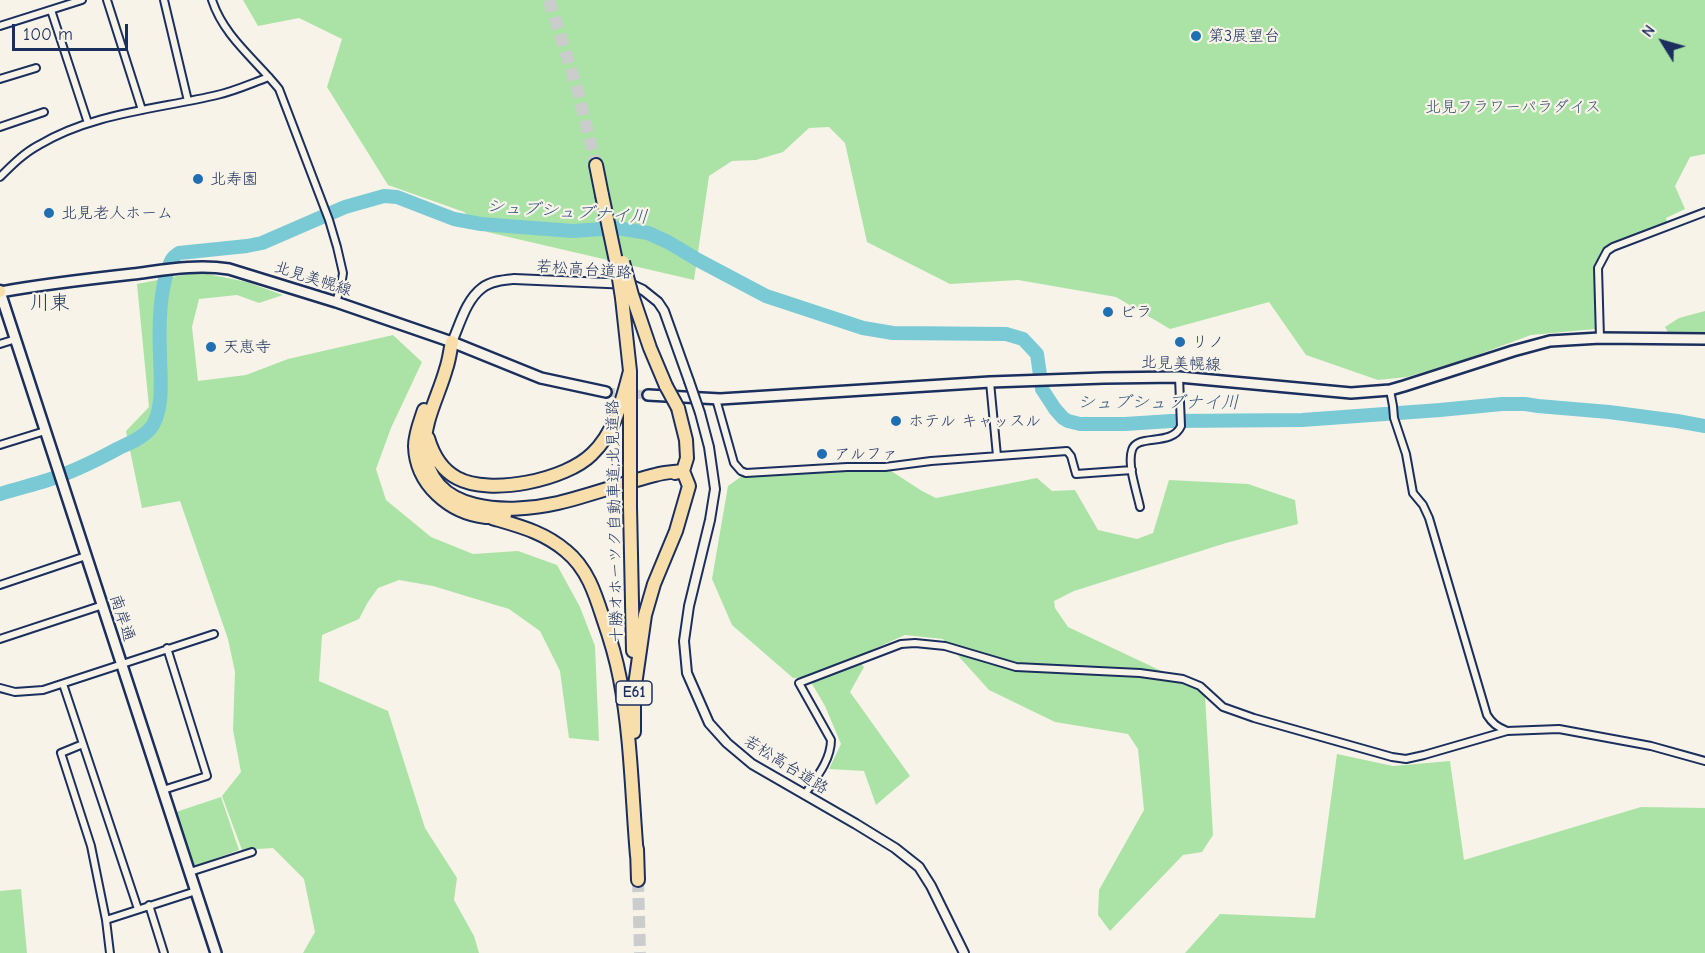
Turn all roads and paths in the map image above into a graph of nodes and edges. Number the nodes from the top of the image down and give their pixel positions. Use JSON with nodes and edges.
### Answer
{"nodes":[{"id":1,"x":82,"y":0,"type":"edge"},
{"id":2,"x":107,"y":0,"type":"edge"},
{"id":3,"x":164,"y":0,"type":"edge"},
{"id":4,"x":212,"y":0,"type":"edge"},
{"id":5,"x":51,"y":10,"type":"junction"},
{"id":6,"x":0,"y":26,"type":"edge"},
{"id":7,"x":36,"y":68,"type":"dead end"},
{"id":8,"x":269,"y":77,"type":"junction"},
{"id":9,"x":0,"y":79,"type":"edge"},
{"id":10,"x":188,"y":101,"type":"junction"},
{"id":11,"x":142,"y":110,"type":"junction"},
{"id":12,"x":44,"y":112,"type":"dead end"},
{"id":13,"x":88,"y":123,"type":"junction"},
{"id":14,"x":0,"y":127,"type":"edge"},
{"id":15,"x":597,"y":170,"type":"tunnel mouth"},
{"id":16,"x":0,"y":177,"type":"edge"},
{"id":17,"x":1705,"y":213,"type":"edge"},
{"id":18,"x":0,"y":292,"type":"edge"},
{"id":19,"x":627,"y":297,"type":"junction"},
{"id":20,"x":336,"y":302,"type":"junction"},
{"id":21,"x":1600,"y":338,"type":"junction"},
{"id":22,"x":16,"y":339,"type":"junction"},
{"id":23,"x":1705,"y":339,"type":"edge"},
{"id":24,"x":452,"y":342,"type":"junction"},
{"id":25,"x":0,"y":344,"type":"edge"},
{"id":26,"x":630,"y":371,"type":"junction"},
{"id":27,"x":1179,"y":377,"type":"junction"},
{"id":28,"x":990,"y":382,"type":"junction"},
{"id":29,"x":1390,"y":390,"type":"junction"},
{"id":30,"x":606,"y":392,"type":"tunnel mouth"},
{"id":31,"x":648,"y":395,"type":"tunnel mouth"},
{"id":32,"x":716,"y":399,"type":"junction"},
{"id":33,"x":45,"y":430,"type":"junction"},
{"id":34,"x":427,"y":431,"type":"junction"},
{"id":35,"x":0,"y":445,"type":"edge"},
{"id":36,"x":997,"y":456,"type":"junction"},
{"id":37,"x":1132,"y":470,"type":"junction"},
{"id":38,"x":682,"y":471,"type":"junction"},
{"id":39,"x":1140,"y":507,"type":"dead end"},
{"id":40,"x":486,"y":517,"type":"junction"},
{"id":41,"x":86,"y":556,"type":"junction"},
{"id":42,"x":0,"y":585,"type":"edge"},
{"id":43,"x":103,"y":605,"type":"junction"},
{"id":44,"x":214,"y":633,"type":"dead end"},
{"id":45,"x":0,"y":639,"type":"edge"},
{"id":46,"x":167,"y":648,"type":"junction"},
{"id":47,"x":122,"y":663,"type":"junction"},
{"id":48,"x":63,"y":684,"type":"junction"},
{"id":49,"x":0,"y":688,"type":"edge"},
{"id":50,"x":634,"y":692,"type":"junction"},
{"id":51,"x":1507,"y":731,"type":"junction"},
{"id":52,"x":83,"y":744,"type":"junction"},
{"id":53,"x":1705,"y":761,"type":"edge"},
{"id":54,"x":163,"y":790,"type":"junction"},
{"id":55,"x":805,"y":794,"type":"junction"},
{"id":56,"x":252,"y":852,"type":"dead end"},
{"id":57,"x":637,"y":856,"type":"junction"},
{"id":58,"x":190,"y":872,"type":"junction"},
{"id":59,"x":638,"y":880,"type":"tunnel mouth"},
{"id":60,"x":196,"y":891,"type":"junction"},
{"id":61,"x":149,"y":905,"type":"junction"},
{"id":62,"x":138,"y":909,"type":"junction"},
{"id":63,"x":106,"y":920,"type":"junction"},
{"id":64,"x":110,"y":953,"type":"edge"},
{"id":65,"x":164,"y":953,"type":"edge"},
{"id":66,"x":216,"y":953,"type":"edge"},
{"id":67,"x":964,"y":953,"type":"edge"}],
"edges":[{"from":1,"to":5,"type":"street"},
{"from":2,"to":11,"type":"street"},
{"from":3,"to":10,"type":"street"},
{"from":4,"to":8,"type":"street"},
{"from":5,"to":6,"type":"street"},
{"from":5,"to":13,"type":"street"},
{"from":7,"to":9,"type":"street"},
{"from":8,"to":10,"type":"street"},
{"from":8,"to":20,"type":"street"},
{"from":10,"to":11,"type":"street"},
{"from":11,"to":13,"type":"street"},
{"from":12,"to":14,"type":"street"},
{"from":13,"to":16,"type":"street"},
{"from":15,"to":19,"type":"highway","name":"十勝オホーツク自動車道;北見道路","number":"E61","bridge":true},
{"from":17,"to":21,"type":"street"},
{"from":18,"to":20,"type":"main road","name":"北見美幌線"},
{"from":18,"to":22,"type":"main road","name":"南岸通"},
{"from":19,"to":26,"type":"highway","name":"十勝オホーツク自動車道;北見道路","number":"E61"},
{"from":19,"to":38,"type":"highway","bridge":true},
{"from":20,"to":24,"type":"main road","name":"北見美幌線"},
{"from":21,"to":23,"type":"main road","name":"北見美幌線"},
{"from":21,"to":29,"type":"main road","name":"北見美幌線"},
{"from":22,"to":25,"type":"street"},
{"from":22,"to":33,"type":"main road","name":"南岸通"},
{"from":24,"to":30,"type":"main road","name":"北見美幌線"},
{"from":24,"to":34,"type":"highway"},
{"from":24,"to":40,"type":"highway"},
{"from":24,"to":55,"type":"street","name":"若松高台道路","bridge":true},
{"from":26,"to":34,"type":"highway"},
{"from":26,"to":50,"type":"highway","name":"十勝オホーツク自動車道;北見道路","number":"E61","bridge":true},
{"from":27,"to":28,"type":"main road","name":"北見美幌線"},
{"from":27,"to":29,"type":"main road","name":"北見美幌線"},
{"from":27,"to":37,"type":"street"},
{"from":28,"to":32,"type":"main road","name":"北見美幌線"},
{"from":28,"to":36,"type":"street"},
{"from":29,"to":51,"type":"street"},
{"from":31,"to":32,"type":"main road","name":"北見美幌線"},
{"from":32,"to":36,"type":"street"},
{"from":33,"to":35,"type":"street"},
{"from":33,"to":41,"type":"main road","name":"南岸通"},
{"from":34,"to":38,"type":"highway"},
{"from":36,"to":37,"type":"street"},
{"from":37,"to":39,"type":"street"},
{"from":38,"to":40,"type":"highway"},
{"from":38,"to":50,"type":"highway"},
{"from":40,"to":57,"type":"highway"},
{"from":41,"to":42,"type":"street"},
{"from":41,"to":43,"type":"main road","name":"南岸通"},
{"from":43,"to":45,"type":"street"},
{"from":43,"to":47,"type":"main road","name":"南岸通"},
{"from":44,"to":46,"type":"street"},
{"from":46,"to":47,"type":"street"},
{"from":46,"to":54,"type":"street"},
{"from":47,"to":48,"type":"street"},
{"from":47,"to":54,"type":"main road","name":"南岸通"},
{"from":48,"to":49,"type":"street"},
{"from":48,"to":52,"type":"street"},
{"from":50,"to":57,"type":"highway","name":"十勝オホーツク自動車道;北見道路","number":"E61"},
{"from":51,"to":53,"type":"street"},
{"from":51,"to":55,"type":"street"},
{"from":52,"to":62,"type":"street"},
{"from":52,"to":63,"type":"street"},
{"from":54,"to":58,"type":"main road","name":"南岸通"},
{"from":55,"to":67,"type":"street","name":"若松高台道路"},
{"from":56,"to":58,"type":"street"},
{"from":57,"to":59,"type":"highway","name":"十勝オホーツク自動車道;北見道路","number":"E61"},
{"from":58,"to":60,"type":"main road","name":"南岸通"},
{"from":60,"to":61,"type":"street"},
{"from":60,"to":66,"type":"main road","name":"南岸通"},
{"from":61,"to":62,"type":"street"},
{"from":61,"to":65,"type":"street"},
{"from":62,"to":63,"type":"street"},
{"from":63,"to":64,"type":"street"}]}
